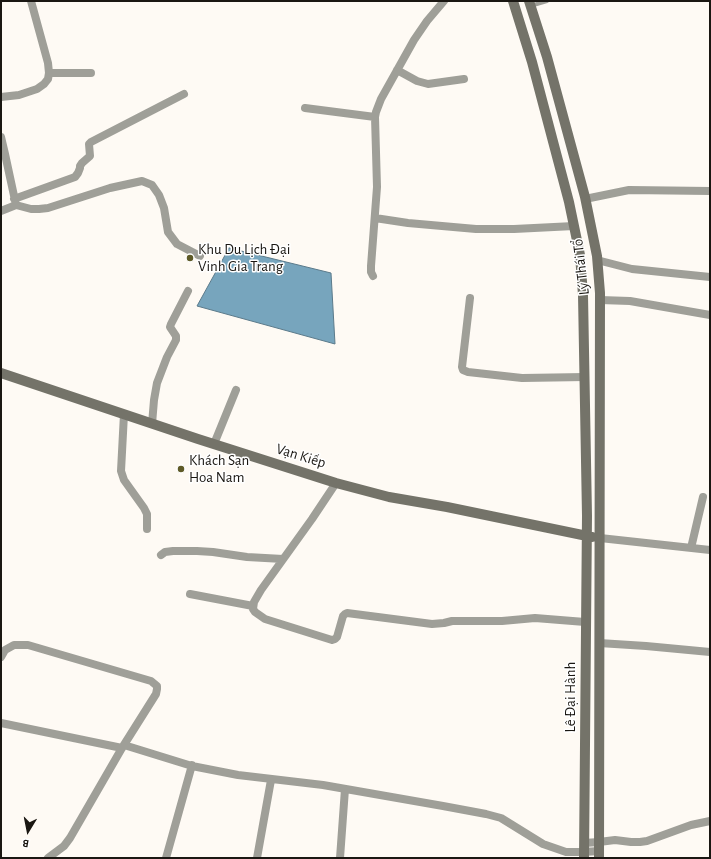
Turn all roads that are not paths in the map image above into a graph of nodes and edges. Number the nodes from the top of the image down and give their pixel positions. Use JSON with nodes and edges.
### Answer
{"nodes":[{"id":1,"x":31,"y":1,"type":"edge"},
{"id":2,"x":444,"y":1,"type":"edge"},
{"id":3,"x":513,"y":1,"type":"edge"},
{"id":4,"x":547,"y":1,"type":"edge"},
{"id":5,"x":530,"y":4,"type":"edge"},
{"id":6,"x":397,"y":70,"type":"junction"},
{"id":7,"x":49,"y":73,"type":"junction"},
{"id":8,"x":91,"y":73,"type":"dead end"},
{"id":9,"x":464,"y":79,"type":"dead end"},
{"id":10,"x":184,"y":94,"type":"dead end"},
{"id":11,"x":1,"y":97,"type":"edge"},
{"id":12,"x":305,"y":108,"type":"dead end"},
{"id":13,"x":375,"y":117,"type":"junction"},
{"id":14,"x":1,"y":137,"type":"edge"},
{"id":15,"x":710,"y":192,"type":"edge"},
{"id":16,"x":585,"y":199,"type":"junction"},
{"id":17,"x":15,"y":202,"type":"junction"},
{"id":18,"x":1,"y":211,"type":"edge"},
{"id":19,"x":374,"y":218,"type":"junction"},
{"id":20,"x":574,"y":226,"type":"junction"},
{"id":21,"x":200,"y":256,"type":"dead end"},
{"id":22,"x":597,"y":260,"type":"junction"},
{"id":23,"x":373,"y":276,"type":"dead end"},
{"id":24,"x":710,"y":277,"type":"edge"},
{"id":25,"x":188,"y":291,"type":"dead end"},
{"id":26,"x":470,"y":298,"type":"dead end"},
{"id":27,"x":600,"y":300,"type":"junction"},
{"id":28,"x":710,"y":315,"type":"edge"},
{"id":29,"x":1,"y":373,"type":"edge"},
{"id":30,"x":585,"y":377,"type":"junction"},
{"id":31,"x":236,"y":390,"type":"dead end"},
{"id":32,"x":124,"y":414,"type":"junction"},
{"id":33,"x":152,"y":424,"type":"junction"},
{"id":34,"x":214,"y":444,"type":"junction"},
{"id":35,"x":336,"y":483,"type":"junction"},
{"id":36,"x":703,"y":498,"type":"dead end"},
{"id":37,"x":147,"y":529,"type":"dead end"},
{"id":38,"x":586,"y":536,"type":"junction"},
{"id":39,"x":600,"y":538,"type":"junction"},
{"id":40,"x":691,"y":548,"type":"junction"},
{"id":41,"x":710,"y":550,"type":"edge"},
{"id":42,"x":161,"y":555,"type":"dead end"},
{"id":43,"x":283,"y":559,"type":"junction"},
{"id":44,"x":190,"y":594,"type":"dead end"},
{"id":45,"x":253,"y":606,"type":"junction"},
{"id":46,"x":586,"y":622,"type":"junction"},
{"id":47,"x":599,"y":643,"type":"junction"},
{"id":48,"x":710,"y":652,"type":"edge"},
{"id":49,"x":1,"y":657,"type":"edge"},
{"id":50,"x":1,"y":723,"type":"edge"},
{"id":51,"x":123,"y":746,"type":"junction"},
{"id":52,"x":192,"y":765,"type":"junction"},
{"id":53,"x":271,"y":780,"type":"junction"},
{"id":54,"x":345,"y":789,"type":"junction"},
{"id":55,"x":710,"y":821,"type":"edge"},
{"id":56,"x":599,"y":850,"type":"edge"},
{"id":57,"x":584,"y":851,"type":"edge"},
{"id":58,"x":48,"y":858,"type":"edge"},
{"id":59,"x":166,"y":858,"type":"edge"},
{"id":60,"x":257,"y":858,"type":"edge"},
{"id":61,"x":340,"y":858,"type":"edge"}],
"edges":[{"from":1,"to":7,"type":"street"},
{"from":2,"to":6,"type":"street"},
{"from":3,"to":20,"type":"main road","name":"Lý Thái Tổ"},
{"from":4,"to":5,"type":"lane"},
{"from":5,"to":16,"type":"main road","name":"Lý Thái Tổ"},
{"from":6,"to":9,"type":"street"},
{"from":6,"to":13,"type":"street"},
{"from":7,"to":8,"type":"street"},
{"from":7,"to":11,"type":"street"},
{"from":10,"to":17,"type":"street"},
{"from":12,"to":13,"type":"street"},
{"from":13,"to":19,"type":"street"},
{"from":14,"to":17,"type":"street"},
{"from":15,"to":16,"type":"street"},
{"from":16,"to":22,"type":"main road","name":"Lý Thái Tổ"},
{"from":17,"to":18,"type":"street"},
{"from":17,"to":21,"type":"street"},
{"from":19,"to":20,"type":"street"},
{"from":19,"to":23,"type":"street"},
{"from":20,"to":30,"type":"main road","name":"Lý Thái Tổ"},
{"from":22,"to":24,"type":"street"},
{"from":22,"to":27,"type":"main road","name":"Lý Thái Tổ"},
{"from":25,"to":33,"type":"street"},
{"from":26,"to":30,"type":"street"},
{"from":27,"to":28,"type":"street"},
{"from":27,"to":39,"type":"main road","name":"Lý Thái Tổ"},
{"from":29,"to":32,"type":"main road","name":"Vạn Kiếp"},
{"from":30,"to":38,"type":"main road","name":"Lý Thái Tổ"},
{"from":31,"to":34,"type":"street"},
{"from":32,"to":33,"type":"main road","name":"Vạn Kiếp"},
{"from":32,"to":37,"type":"street"},
{"from":33,"to":34,"type":"main road","name":"Vạn Kiếp"},
{"from":34,"to":35,"type":"main road","name":"Vạn Kiếp"},
{"from":35,"to":38,"type":"main road","name":"Vạn Kiếp"},
{"from":35,"to":43,"type":"street"},
{"from":36,"to":40,"type":"street"},
{"from":38,"to":39,"type":"main road","name":"Vạn Kiếp"},
{"from":38,"to":46,"type":"main road","name":"Lê Đại Hành"},
{"from":39,"to":40,"type":"street"},
{"from":39,"to":47,"type":"main road","name":"Lê Đại Hành"},
{"from":40,"to":41,"type":"street"},
{"from":42,"to":43,"type":"street"},
{"from":43,"to":45,"type":"street"},
{"from":44,"to":45,"type":"street"},
{"from":45,"to":46,"type":"street"},
{"from":46,"to":57,"type":"main road","name":"Lê Đại Hành"},
{"from":47,"to":48,"type":"street"},
{"from":47,"to":56,"type":"main road","name":"Lê Đại Hành"},
{"from":49,"to":51,"type":"street"},
{"from":50,"to":51,"type":"street"},
{"from":51,"to":52,"type":"street"},
{"from":51,"to":58,"type":"street"},
{"from":52,"to":53,"type":"street"},
{"from":52,"to":59,"type":"street"},
{"from":53,"to":54,"type":"street"},
{"from":53,"to":60,"type":"street"},
{"from":54,"to":57,"type":"street"},
{"from":54,"to":61,"type":"street"},
{"from":55,"to":56,"type":"street"},
{"from":56,"to":57,"type":"street"}]}
